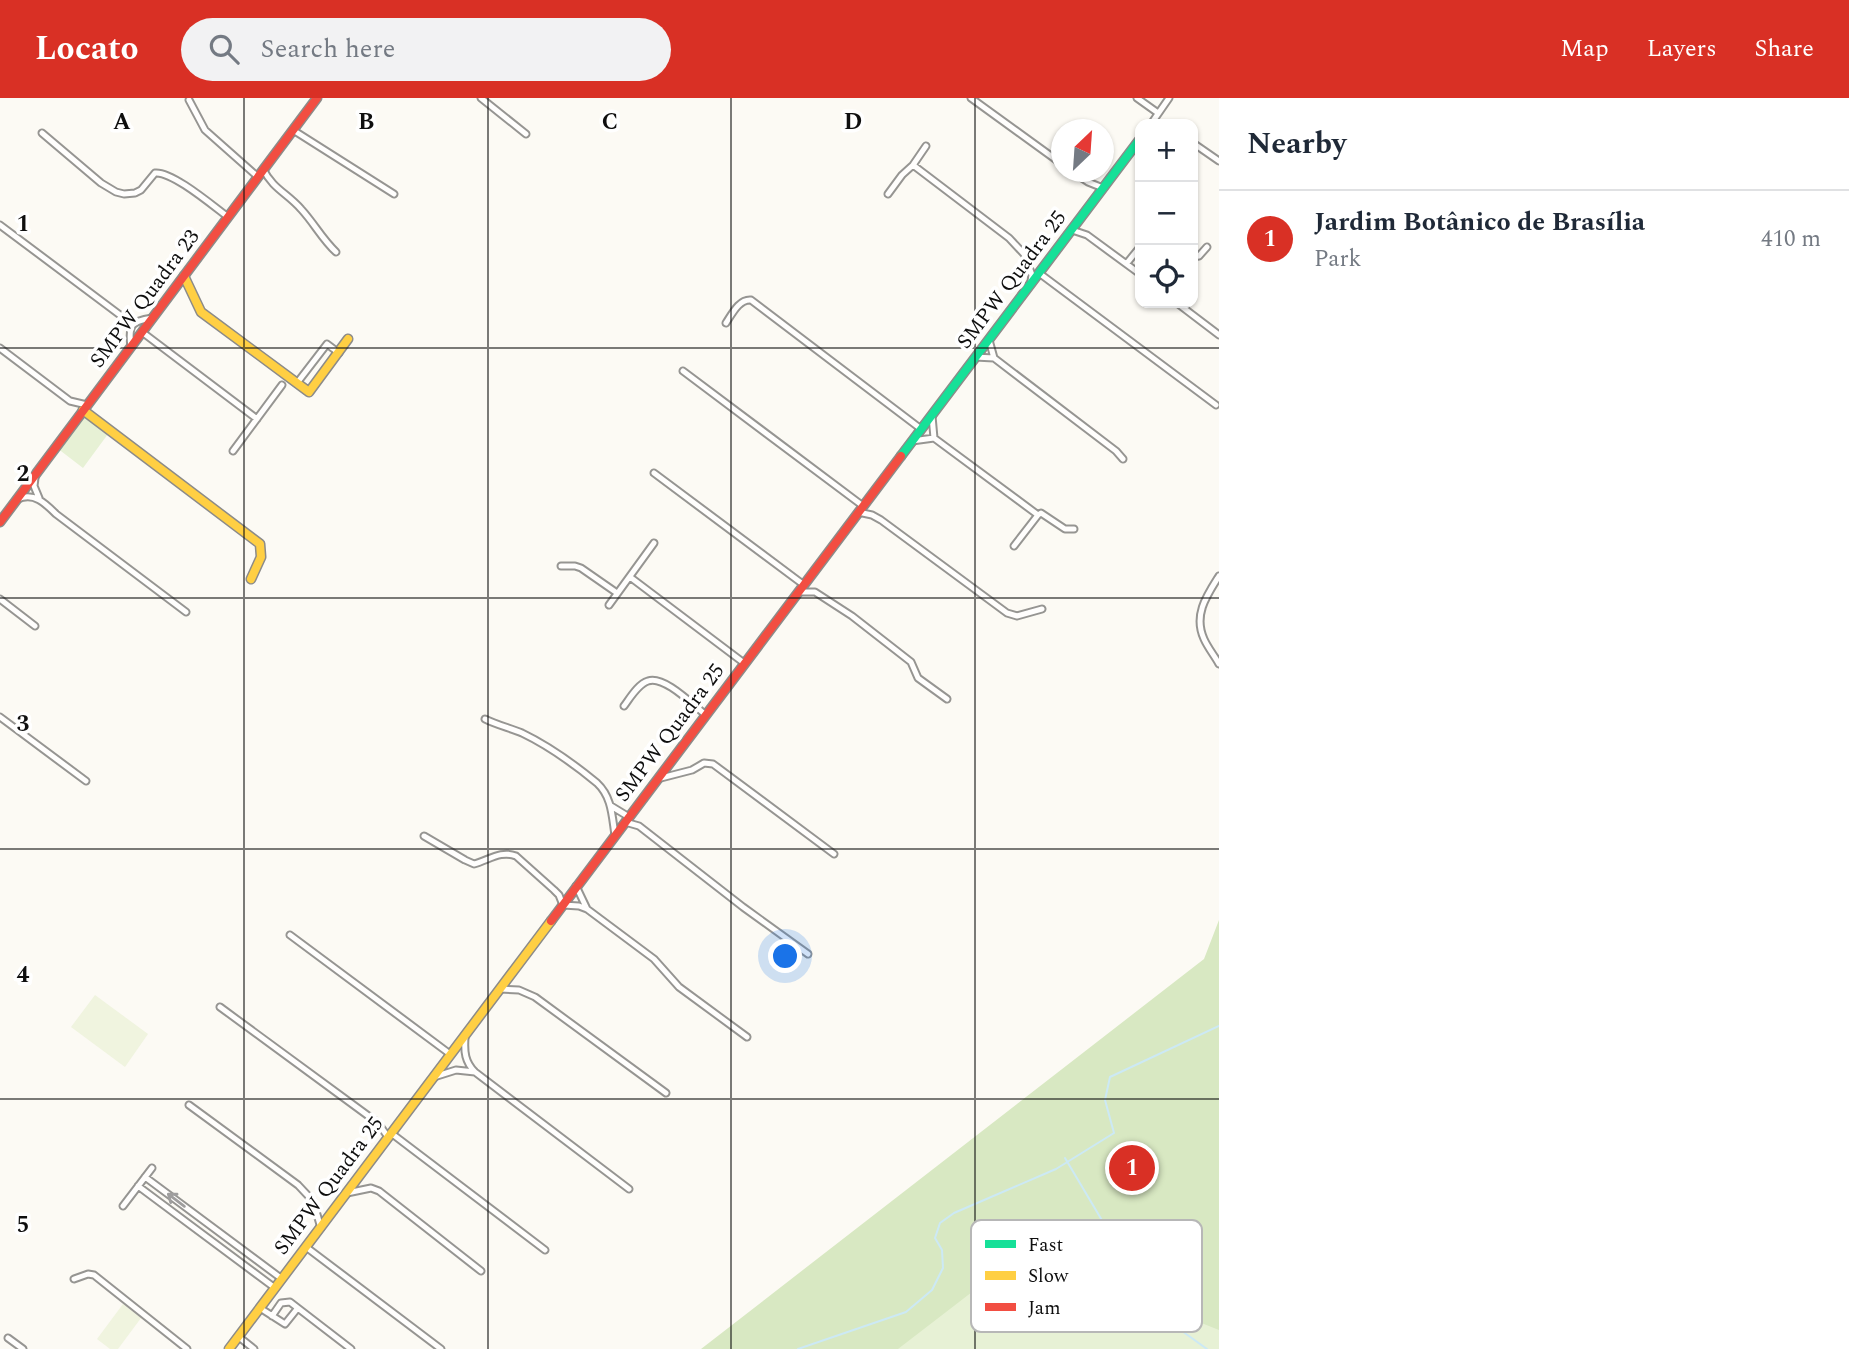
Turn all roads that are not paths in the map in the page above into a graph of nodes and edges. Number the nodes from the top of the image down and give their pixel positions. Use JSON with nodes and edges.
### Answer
{"nodes":[{"id":1,"x":481,"y":98,"type":"edge"},
{"id":2,"x":971,"y":98,"type":"edge"},
{"id":3,"x":1137,"y":98,"type":"edge"},
{"id":4,"x":1169,"y":98,"type":"edge"},
{"id":5,"x":316,"y":99,"type":"edge"},
{"id":6,"x":190,"y":100,"type":"dead end"},
{"id":7,"x":1158,"y":113,"type":"junction"},
{"id":8,"x":1154,"y":119,"type":"edge"},
{"id":9,"x":293,"y":130,"type":"junction"},
{"id":10,"x":42,"y":133,"type":"dead end"},
{"id":11,"x":526,"y":134,"type":"dead end"},
{"id":12,"x":926,"y":146,"type":"dead end"},
{"id":13,"x":1135,"y":146,"type":"edge"},
{"id":14,"x":1198,"y":146,"type":"edge"},
{"id":15,"x":1051,"y":156,"type":"edge"},
{"id":16,"x":1219,"y":161,"type":"edge"},
{"id":17,"x":913,"y":165,"type":"junction"},
{"id":18,"x":258,"y":176,"type":"junction"},
{"id":19,"x":270,"y":182,"type":"junction"},
{"id":20,"x":1088,"y":182,"type":"edge"},
{"id":21,"x":1101,"y":192,"type":"junction"},
{"id":22,"x":394,"y":194,"type":"dead end"},
{"id":23,"x":888,"y":194,"type":"dead end"},
{"id":24,"x":228,"y":217,"type":"junction"},
{"id":25,"x":1080,"y":220,"type":"junction"},
{"id":26,"x":0,"y":225,"type":"edge"},
{"id":27,"x":1072,"y":230,"type":"junction"},
{"id":28,"x":1087,"y":234,"type":"junction"},
{"id":29,"x":1207,"y":247,"type":"dead end"},
{"id":30,"x":336,"y":251,"type":"dead end"},
{"id":31,"x":1135,"y":253,"type":"edge"},
{"id":32,"x":1198,"y":256,"type":"edge"},
{"id":33,"x":1127,"y":263,"type":"junction"},
{"id":34,"x":1135,"y":270,"type":"edge"},
{"id":35,"x":1039,"y":273,"type":"junction"},
{"id":36,"x":184,"y":276,"type":"junction"},
{"id":37,"x":1031,"y":284,"type":"junction"},
{"id":38,"x":1184,"y":308,"type":"edge"},
{"id":39,"x":152,"y":318,"type":"junction"},
{"id":40,"x":726,"y":323,"type":"dead end"},
{"id":41,"x":132,"y":324,"type":"junction"},
{"id":42,"x":142,"y":332,"type":"junction"},
{"id":43,"x":1219,"y":335,"type":"edge"},
{"id":44,"x":348,"y":339,"type":"dead end"},
{"id":45,"x":989,"y":340,"type":"junction"},
{"id":46,"x":131,"y":347,"type":"junction"},
{"id":47,"x":0,"y":348,"type":"edge"},
{"id":48,"x":339,"y":353,"type":"junction"},
{"id":49,"x":975,"y":357,"type":"junction"},
{"id":50,"x":995,"y":358,"type":"junction"},
{"id":51,"x":683,"y":371,"type":"dead end"},
{"id":52,"x":297,"y":383,"type":"junction"},
{"id":53,"x":282,"y":385,"type":"dead end"},
{"id":54,"x":70,"y":401,"type":"junction"},
{"id":55,"x":1216,"y":405,"type":"dead end"},
{"id":56,"x":83,"y":411,"type":"junction"},
{"id":57,"x":932,"y":415,"type":"junction"},
{"id":58,"x":257,"y":419,"type":"junction"},
{"id":59,"x":921,"y":429,"type":"junction"},
{"id":60,"x":934,"y":438,"type":"junction"},
{"id":61,"x":912,"y":441,"type":"junction"},
{"id":62,"x":233,"y":452,"type":"dead end"},
{"id":63,"x":1123,"y":459,"type":"dead end"},
{"id":64,"x":654,"y":473,"type":"dead end"},
{"id":65,"x":36,"y":474,"type":"junction"},
{"id":66,"x":42,"y":501,"type":"junction"},
{"id":67,"x":13,"y":504,"type":"junction"},
{"id":68,"x":860,"y":509,"type":"junction"},
{"id":69,"x":1038,"y":515,"type":"junction"},
{"id":70,"x":0,"y":522,"type":"edge"},
{"id":71,"x":1074,"y":530,"type":"dead end"},
{"id":72,"x":654,"y":543,"type":"dead end"},
{"id":73,"x":1014,"y":546,"type":"dead end"},
{"id":74,"x":561,"y":566,"type":"dead end"},
{"id":75,"x":1219,"y":576,"type":"edge"},
{"id":76,"x":630,"y":577,"type":"junction"},
{"id":77,"x":251,"y":579,"type":"dead end"},
{"id":78,"x":804,"y":585,"type":"junction"},
{"id":79,"x":815,"y":592,"type":"junction"},
{"id":80,"x":617,"y":593,"type":"junction"},
{"id":81,"x":0,"y":599,"type":"edge"},
{"id":82,"x":609,"y":605,"type":"dead end"},
{"id":83,"x":1042,"y":610,"type":"dead end"},
{"id":84,"x":186,"y":612,"type":"dead end"},
{"id":85,"x":35,"y":626,"type":"dead end"},
{"id":86,"x":744,"y":663,"type":"junction"},
{"id":87,"x":1219,"y":664,"type":"edge"},
{"id":88,"x":947,"y":699,"type":"dead end"},
{"id":89,"x":624,"y":706,"type":"dead end"},
{"id":90,"x":706,"y":715,"type":"junction"},
{"id":91,"x":0,"y":717,"type":"edge"},
{"id":92,"x":485,"y":719,"type":"dead end"},
{"id":93,"x":657,"y":779,"type":"junction"},
{"id":94,"x":86,"y":781,"type":"dead end"},
{"id":95,"x":611,"y":806,"type":"junction"},
{"id":96,"x":629,"y":818,"type":"junction"},
{"id":97,"x":424,"y":836,"type":"dead end"},
{"id":98,"x":615,"y":836,"type":"junction"},
{"id":99,"x":834,"y":854,"type":"dead end"},
{"id":100,"x":576,"y":886,"type":"junction"},
{"id":101,"x":563,"y":905,"type":"junction"},
{"id":102,"x":587,"y":909,"type":"junction"},
{"id":103,"x":290,"y":935,"type":"dead end"},
{"id":104,"x":808,"y":954,"type":"dead end"},
{"id":105,"x":500,"y":989,"type":"junction"},
{"id":106,"x":220,"y":1007,"type":"dead end"},
{"id":107,"x":465,"y":1035,"type":"junction"},
{"id":108,"x":747,"y":1037,"type":"dead end"},
{"id":109,"x":450,"y":1054,"type":"junction"},
{"id":110,"x":475,"y":1072,"type":"junction"},
{"id":111,"x":433,"y":1078,"type":"junction"},
{"id":112,"x":666,"y":1093,"type":"dead end"},
{"id":113,"x":189,"y":1105,"type":"dead end"},
{"id":114,"x":378,"y":1123,"type":"junction"},
{"id":115,"x":391,"y":1133,"type":"junction"},
{"id":116,"x":152,"y":1168,"type":"dead end"},
{"id":117,"x":145,"y":1177,"type":"junction"},
{"id":118,"x":138,"y":1186,"type":"junction"},
{"id":119,"x":629,"y":1189,"type":"dead end"},
{"id":120,"x":346,"y":1193,"type":"junction"},
{"id":121,"x":123,"y":1206,"type":"dead end"},
{"id":122,"x":200,"y":1217,"type":"junction"},
{"id":123,"x":192,"y":1227,"type":"junction"},
{"id":124,"x":321,"y":1228,"type":"junction"},
{"id":125,"x":306,"y":1247,"type":"junction"},
{"id":126,"x":545,"y":1250,"type":"dead end"},
{"id":127,"x":256,"y":1259,"type":"junction"},
{"id":128,"x":249,"y":1269,"type":"junction"},
{"id":129,"x":481,"y":1271,"type":"dead end"},
{"id":130,"x":74,"y":1279,"type":"dead end"},
{"id":131,"x":282,"y":1279,"type":"junction"},
{"id":132,"x":275,"y":1288,"type":"junction"},
{"id":133,"x":260,"y":1308,"type":"junction"},
{"id":134,"x":298,"y":1309,"type":"junction"},
{"id":135,"x":272,"y":1316,"type":"junction"},
{"id":136,"x":239,"y":1337,"type":"junction"},
{"id":137,"x":8,"y":1338,"type":"dead end"},
{"id":138,"x":23,"y":1349,"type":"edge"},
{"id":139,"x":187,"y":1349,"type":"edge"},
{"id":140,"x":229,"y":1349,"type":"edge"},
{"id":141,"x":254,"y":1349,"type":"edge"},
{"id":142,"x":351,"y":1349,"type":"edge"},
{"id":143,"x":441,"y":1349,"type":"edge"}],
"edges":[{"from":1,"to":11,"type":"street"},
{"from":2,"to":15,"type":"street"},
{"from":3,"to":7,"type":"street"},
{"from":4,"to":7,"type":"street"},
{"from":5,"to":9,"type":"street","name":"SMPW Quadra 23"},
{"from":6,"to":18,"type":"street"},
{"from":7,"to":8,"type":"street"},
{"from":9,"to":18,"type":"street","name":"SMPW Quadra 23"},
{"from":9,"to":22,"type":"street"},
{"from":10,"to":24,"type":"street"},
{"from":12,"to":17,"type":"street"},
{"from":13,"to":21,"type":"street","name":"SMPW Quadra 25"},
{"from":14,"to":16,"type":"street"},
{"from":17,"to":23,"type":"street"},
{"from":17,"to":37,"type":"street"},
{"from":18,"to":19,"type":"street"},
{"from":18,"to":19,"type":"street"},
{"from":18,"to":24,"type":"street","name":"SMPW Quadra 23"},
{"from":19,"to":30,"type":"street"},
{"from":20,"to":21,"type":"street"},
{"from":21,"to":25,"type":"street","name":"SMPW Quadra 25"},
{"from":24,"to":36,"type":"street","name":"SMPW Quadra 23"},
{"from":25,"to":27,"type":"street","name":"SMPW Quadra 25"},
{"from":25,"to":28,"type":"street"},
{"from":26,"to":41,"type":"street"},
{"from":27,"to":28,"type":"street"},
{"from":27,"to":35,"type":"street","name":"SMPW Quadra 25"},
{"from":28,"to":33,"type":"street"},
{"from":29,"to":32,"type":"street"},
{"from":31,"to":33,"type":"street"},
{"from":33,"to":34,"type":"street"},
{"from":35,"to":37,"type":"street","name":"SMPW Quadra 25"},
{"from":35,"to":55,"type":"street"},
{"from":36,"to":39,"type":"street","name":"SMPW Quadra 23"},
{"from":36,"to":52,"type":"street"},
{"from":37,"to":45,"type":"street","name":"SMPW Quadra 25"},
{"from":38,"to":43,"type":"street"},
{"from":39,"to":41,"type":"street"},
{"from":39,"to":42,"type":"street","name":"SMPW Quadra 23"},
{"from":40,"to":59,"type":"street"},
{"from":41,"to":46,"type":"street"},
{"from":42,"to":46,"type":"street","name":"SMPW Quadra 23"},
{"from":42,"to":58,"type":"street"},
{"from":44,"to":48,"type":"street"},
{"from":45,"to":49,"type":"street","name":"SMPW Quadra 25"},
{"from":45,"to":50,"type":"street"},
{"from":46,"to":56,"type":"street","name":"SMPW Quadra 23"},
{"from":47,"to":54,"type":"street"},
{"from":48,"to":52,"type":"street"},
{"from":48,"to":52,"type":"street"},
{"from":49,"to":50,"type":"street"},
{"from":49,"to":57,"type":"street","name":"SMPW Quadra 25"},
{"from":50,"to":63,"type":"street"},
{"from":51,"to":68,"type":"street"},
{"from":53,"to":58,"type":"street"},
{"from":54,"to":56,"type":"street"},
{"from":54,"to":56,"type":"street"},
{"from":56,"to":65,"type":"street","name":"SMPW Quadra 23"},
{"from":56,"to":77,"type":"street"},
{"from":57,"to":59,"type":"street","name":"SMPW Quadra 25"},
{"from":57,"to":60,"type":"street"},
{"from":58,"to":62,"type":"street"},
{"from":59,"to":61,"type":"street","name":"SMPW Quadra 25"},
{"from":60,"to":61,"type":"street"},
{"from":60,"to":69,"type":"street"},
{"from":61,"to":68,"type":"street","name":"SMPW Quadra 25"},
{"from":64,"to":78,"type":"street"},
{"from":65,"to":66,"type":"street"},
{"from":65,"to":67,"type":"street","name":"SMPW Quadra 23"},
{"from":66,"to":67,"type":"street"},
{"from":66,"to":84,"type":"street"},
{"from":67,"to":70,"type":"street","name":"SMPW Quadra 23"},
{"from":68,"to":78,"type":"street","name":"SMPW Quadra 25"},
{"from":68,"to":83,"type":"street"},
{"from":69,"to":71,"type":"street"},
{"from":69,"to":73,"type":"street"},
{"from":72,"to":76,"type":"street"},
{"from":74,"to":80,"type":"street"},
{"from":75,"to":87,"type":"street"},
{"from":76,"to":80,"type":"street"},
{"from":76,"to":86,"type":"street"},
{"from":78,"to":79,"type":"street"},
{"from":78,"to":79,"type":"street"},
{"from":78,"to":86,"type":"street","name":"SMPW Quadra 25"},
{"from":79,"to":88,"type":"street"},
{"from":80,"to":82,"type":"street"},
{"from":81,"to":85,"type":"street"},
{"from":86,"to":90,"type":"street","name":"SMPW Quadra 25"},
{"from":89,"to":90,"type":"street"},
{"from":90,"to":93,"type":"street","name":"SMPW Quadra 25"},
{"from":91,"to":94,"type":"street"},
{"from":92,"to":95,"type":"street"},
{"from":93,"to":96,"type":"street","name":"SMPW Quadra 25"},
{"from":93,"to":99,"type":"street"},
{"from":95,"to":96,"type":"street"},
{"from":95,"to":98,"type":"street"},
{"from":96,"to":98,"type":"street","name":"SMPW Quadra 25"},
{"from":96,"to":104,"type":"street"},
{"from":97,"to":101,"type":"street"},
{"from":98,"to":100,"type":"street","name":"SMPW Quadra 25"},
{"from":100,"to":101,"type":"street","name":"SMPW Quadra 25"},
{"from":100,"to":102,"type":"street"},
{"from":101,"to":102,"type":"street"},
{"from":101,"to":105,"type":"street","name":"SMPW Quadra 25"},
{"from":102,"to":108,"type":"street"},
{"from":103,"to":109,"type":"street"},
{"from":105,"to":107,"type":"street","name":"SMPW Quadra 25"},
{"from":105,"to":112,"type":"street"},
{"from":106,"to":114,"type":"street"},
{"from":107,"to":109,"type":"street","name":"SMPW Quadra 25"},
{"from":107,"to":110,"type":"street"},
{"from":109,"to":111,"type":"street","name":"SMPW Quadra 25"},
{"from":110,"to":111,"type":"street"},
{"from":110,"to":119,"type":"street"},
{"from":111,"to":115,"type":"street","name":"SMPW Quadra 25"},
{"from":113,"to":124,"type":"street"},
{"from":114,"to":115,"type":"street"},
{"from":114,"to":115,"type":"street"},
{"from":115,"to":120,"type":"street","name":"SMPW Quadra 25"},
{"from":115,"to":126,"type":"street"},
{"from":116,"to":117,"type":"street"},
{"from":117,"to":118,"type":"street"},
{"from":122,"to":117,"type":"street","one_way":true},
{"from":118,"to":121,"type":"street"},
{"from":118,"to":123,"type":"street"},
{"from":120,"to":124,"type":"street","name":"SMPW Quadra 25"},
{"from":120,"to":129,"type":"street"},
{"from":122,"to":123,"type":"street"},
{"from":122,"to":127,"type":"street"},
{"from":123,"to":128,"type":"street"},
{"from":124,"to":125,"type":"street","name":"SMPW Quadra 25"},
{"from":125,"to":131,"type":"street","name":"SMPW Quadra 25"},
{"from":125,"to":143,"type":"street"},
{"from":127,"to":128,"type":"street"},
{"from":127,"to":131,"type":"street"},
{"from":128,"to":132,"type":"street"},
{"from":130,"to":139,"type":"street"},
{"from":131,"to":132,"type":"street","name":"SMPW Quadra 25"},
{"from":132,"to":133,"type":"street","name":"SMPW Quadra 25"},
{"from":133,"to":135,"type":"street"},
{"from":133,"to":136,"type":"street","name":"SMPW Quadra 25"},
{"from":134,"to":135,"type":"street"},
{"from":134,"to":135,"type":"street"},
{"from":134,"to":142,"type":"street"},
{"from":136,"to":140,"type":"street","name":"SMPW Quadra 25"},
{"from":136,"to":141,"type":"street"},
{"from":137,"to":138,"type":"street"}]}
